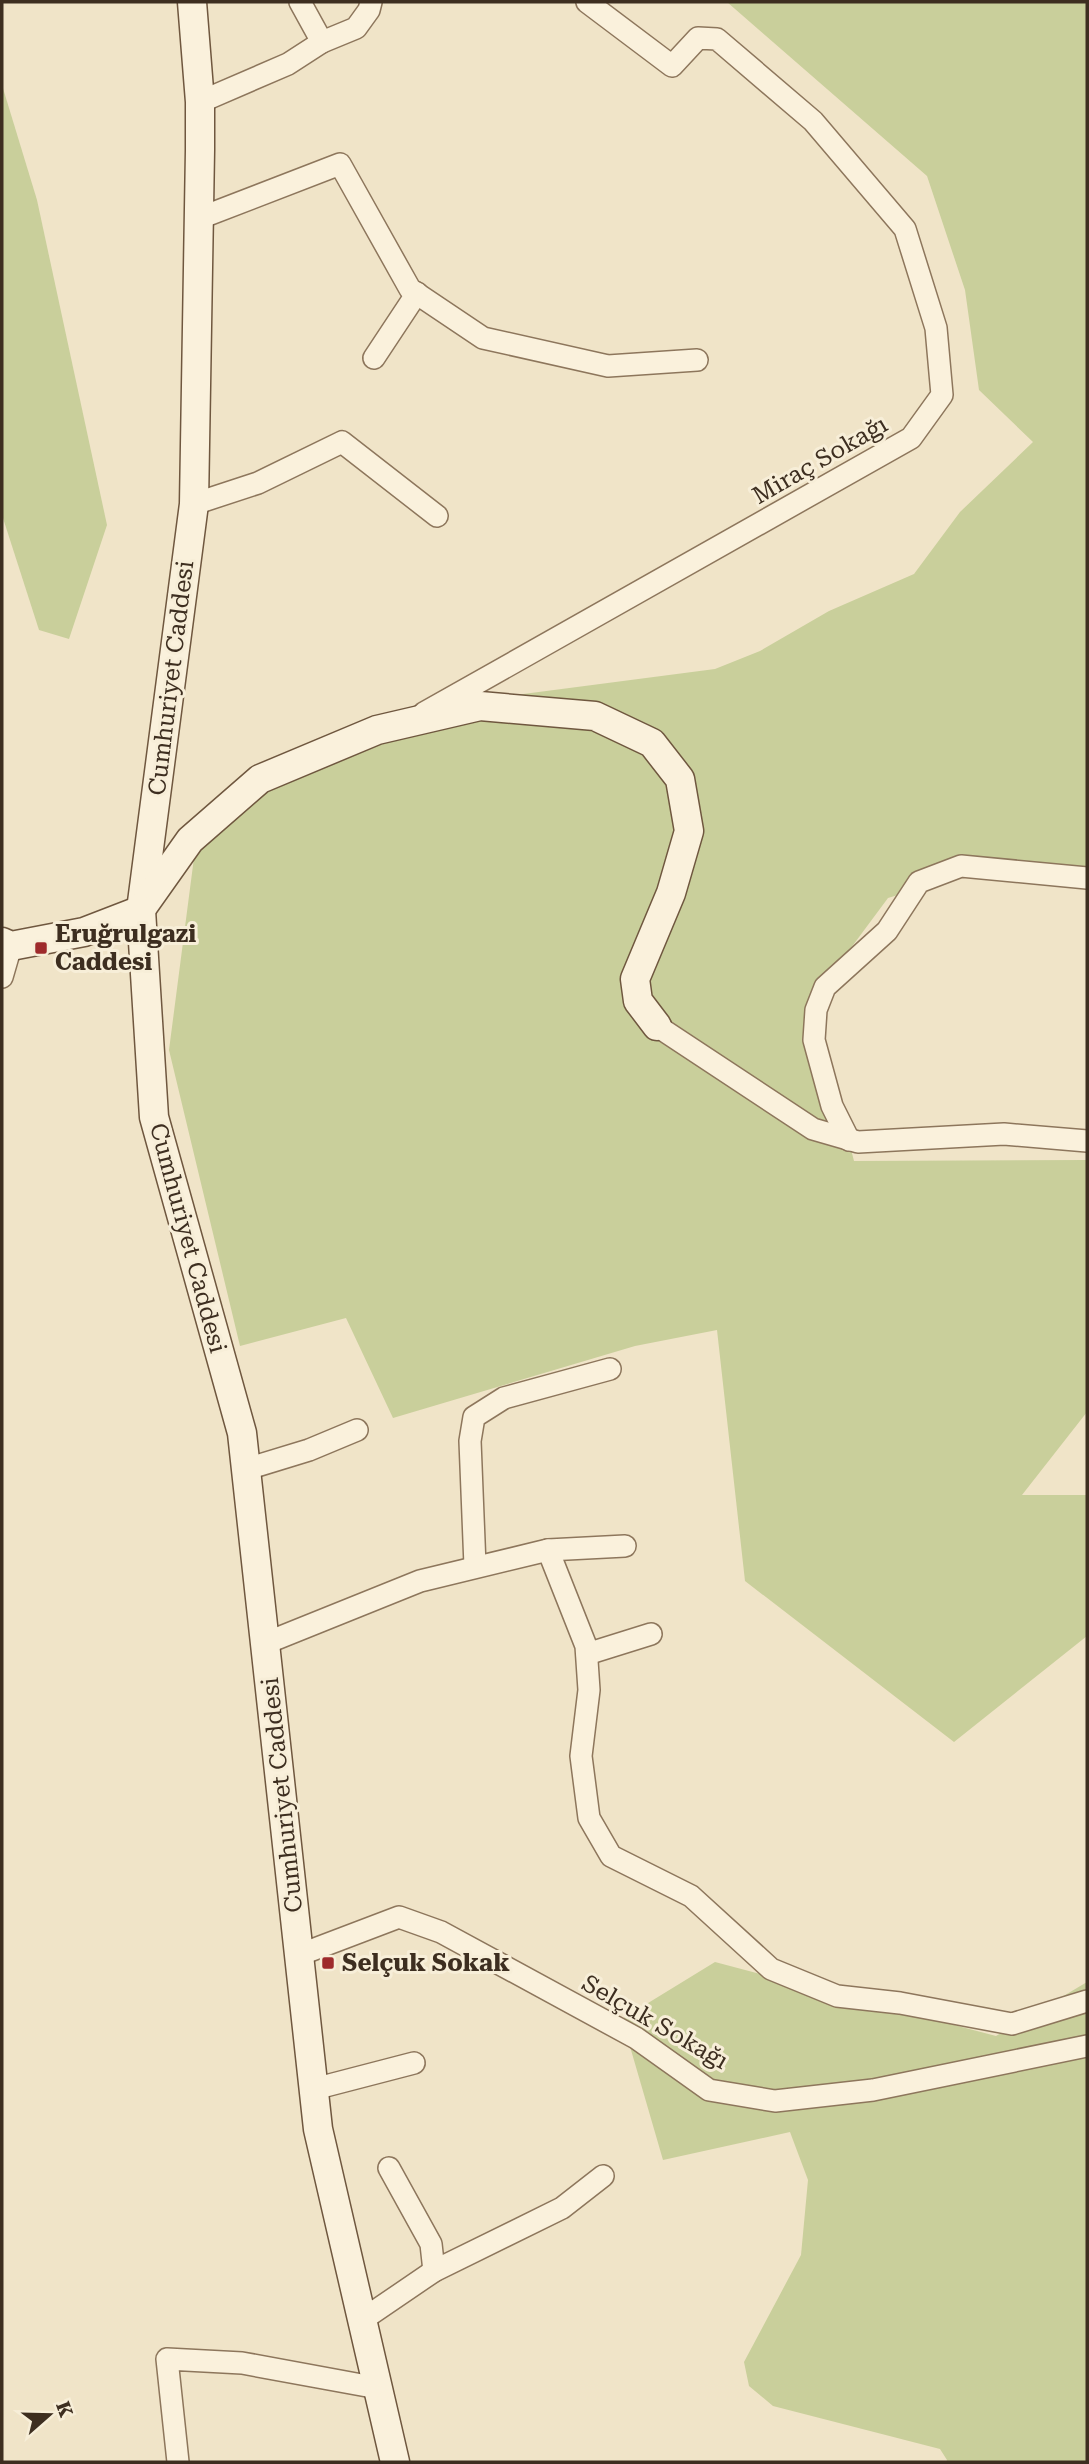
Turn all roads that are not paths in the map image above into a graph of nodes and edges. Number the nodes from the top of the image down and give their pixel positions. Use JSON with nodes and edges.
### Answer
{"nodes":[{"id":1,"x":192,"y":2,"type":"edge"},
{"id":2,"x":300,"y":2,"type":"edge"},
{"id":3,"x":371,"y":2,"type":"edge"},
{"id":4,"x":587,"y":2,"type":"edge"},
{"id":5,"x":323,"y":42,"type":"junction"},
{"id":6,"x":200,"y":102,"type":"junction"},
{"id":7,"x":200,"y":218,"type":"junction"},
{"id":8,"x":416,"y":293,"type":"junction"},
{"id":9,"x":374,"y":358,"type":"dead end"},
{"id":10,"x":697,"y":360,"type":"dead end"},
{"id":11,"x":194,"y":504,"type":"junction"},
{"id":12,"x":437,"y":516,"type":"dead end"},
{"id":13,"x":404,"y":724,"type":"junction"},
{"id":14,"x":1087,"y":878,"type":"edge"},
{"id":15,"x":141,"y":910,"type":"junction"},
{"id":16,"x":6,"y":944,"type":"edge"},
{"id":17,"x":2,"y":977,"type":"edge"},
{"id":18,"x":657,"y":1026,"type":"joint"},
{"id":19,"x":849,"y":1140,"type":"junction"},
{"id":20,"x":1087,"y":1141,"type":"edge"},
{"id":21,"x":610,"y":1369,"type":"dead end"},
{"id":22,"x":357,"y":1430,"type":"dead end"},
{"id":23,"x":247,"y":1469,"type":"junction"},
{"id":24,"x":625,"y":1546,"type":"dead end"},
{"id":25,"x":548,"y":1550,"type":"junction"},
{"id":26,"x":475,"y":1566,"type":"junction"},
{"id":27,"x":651,"y":1634,"type":"dead end"},
{"id":28,"x":266,"y":1643,"type":"junction"},
{"id":29,"x":587,"y":1654,"type":"junction"},
{"id":30,"x":299,"y":1955,"type":"junction"},
{"id":31,"x":1087,"y":2001,"type":"edge"},
{"id":32,"x":1087,"y":2046,"type":"edge"},
{"id":33,"x":414,"y":2063,"type":"dead end"},
{"id":34,"x":314,"y":2089,"type":"junction"},
{"id":35,"x":389,"y":2168,"type":"dead end"},
{"id":36,"x":603,"y":2176,"type":"dead end"},
{"id":37,"x":434,"y":2271,"type":"junction"},
{"id":38,"x":362,"y":2320,"type":"junction"},
{"id":39,"x":378,"y":2388,"type":"junction"},
{"id":40,"x":178,"y":2462,"type":"edge"},
{"id":41,"x":395,"y":2462,"type":"edge"}],
"edges":[{"from":1,"to":6,"type":"main road","name":"Cumhuriyet Caddesi"},
{"from":2,"to":5,"type":"street"},
{"from":3,"to":5,"type":"street"},
{"from":4,"to":13,"type":"street","name":"Miraç Sokağı"},
{"from":5,"to":6,"type":"street"},
{"from":6,"to":7,"type":"main road","name":"Cumhuriyet Caddesi"},
{"from":7,"to":8,"type":"street"},
{"from":7,"to":11,"type":"main road","name":"Cumhuriyet Caddesi"},
{"from":8,"to":9,"type":"street"},
{"from":8,"to":10,"type":"street"},
{"from":11,"to":12,"type":"street"},
{"from":11,"to":15,"type":"main road","name":"Cumhuriyet Caddesi"},
{"from":13,"to":15,"type":"main road"},
{"from":13,"to":18,"type":"main road"},
{"from":14,"to":19,"type":"street"},
{"from":15,"to":16,"type":"main road"},
{"from":15,"to":23,"type":"main road","name":"Cumhuriyet Caddesi"},
{"from":16,"to":17,"type":"street"},
{"from":18,"to":19,"type":"street"},
{"from":19,"to":20,"type":"street"},
{"from":21,"to":26,"type":"street"},
{"from":22,"to":23,"type":"street"},
{"from":23,"to":28,"type":"main road","name":"Cumhuriyet Caddesi"},
{"from":24,"to":25,"type":"street"},
{"from":25,"to":26,"type":"street"},
{"from":25,"to":29,"type":"street"},
{"from":26,"to":28,"type":"street"},
{"from":27,"to":29,"type":"street"},
{"from":28,"to":30,"type":"main road","name":"Cumhuriyet Caddesi"},
{"from":29,"to":31,"type":"street"},
{"from":30,"to":32,"type":"street","name":"Selçuk Sokağı"},
{"from":30,"to":34,"type":"main road","name":"Cumhuriyet Caddesi"},
{"from":33,"to":34,"type":"street"},
{"from":34,"to":38,"type":"main road","name":"Cumhuriyet Caddesi"},
{"from":35,"to":37,"type":"street"},
{"from":36,"to":37,"type":"street"},
{"from":37,"to":38,"type":"street"},
{"from":38,"to":39,"type":"main road","name":"Cumhuriyet Caddesi"},
{"from":39,"to":40,"type":"street"},
{"from":39,"to":41,"type":"main road","name":"Cumhuriyet Caddesi"}]}
